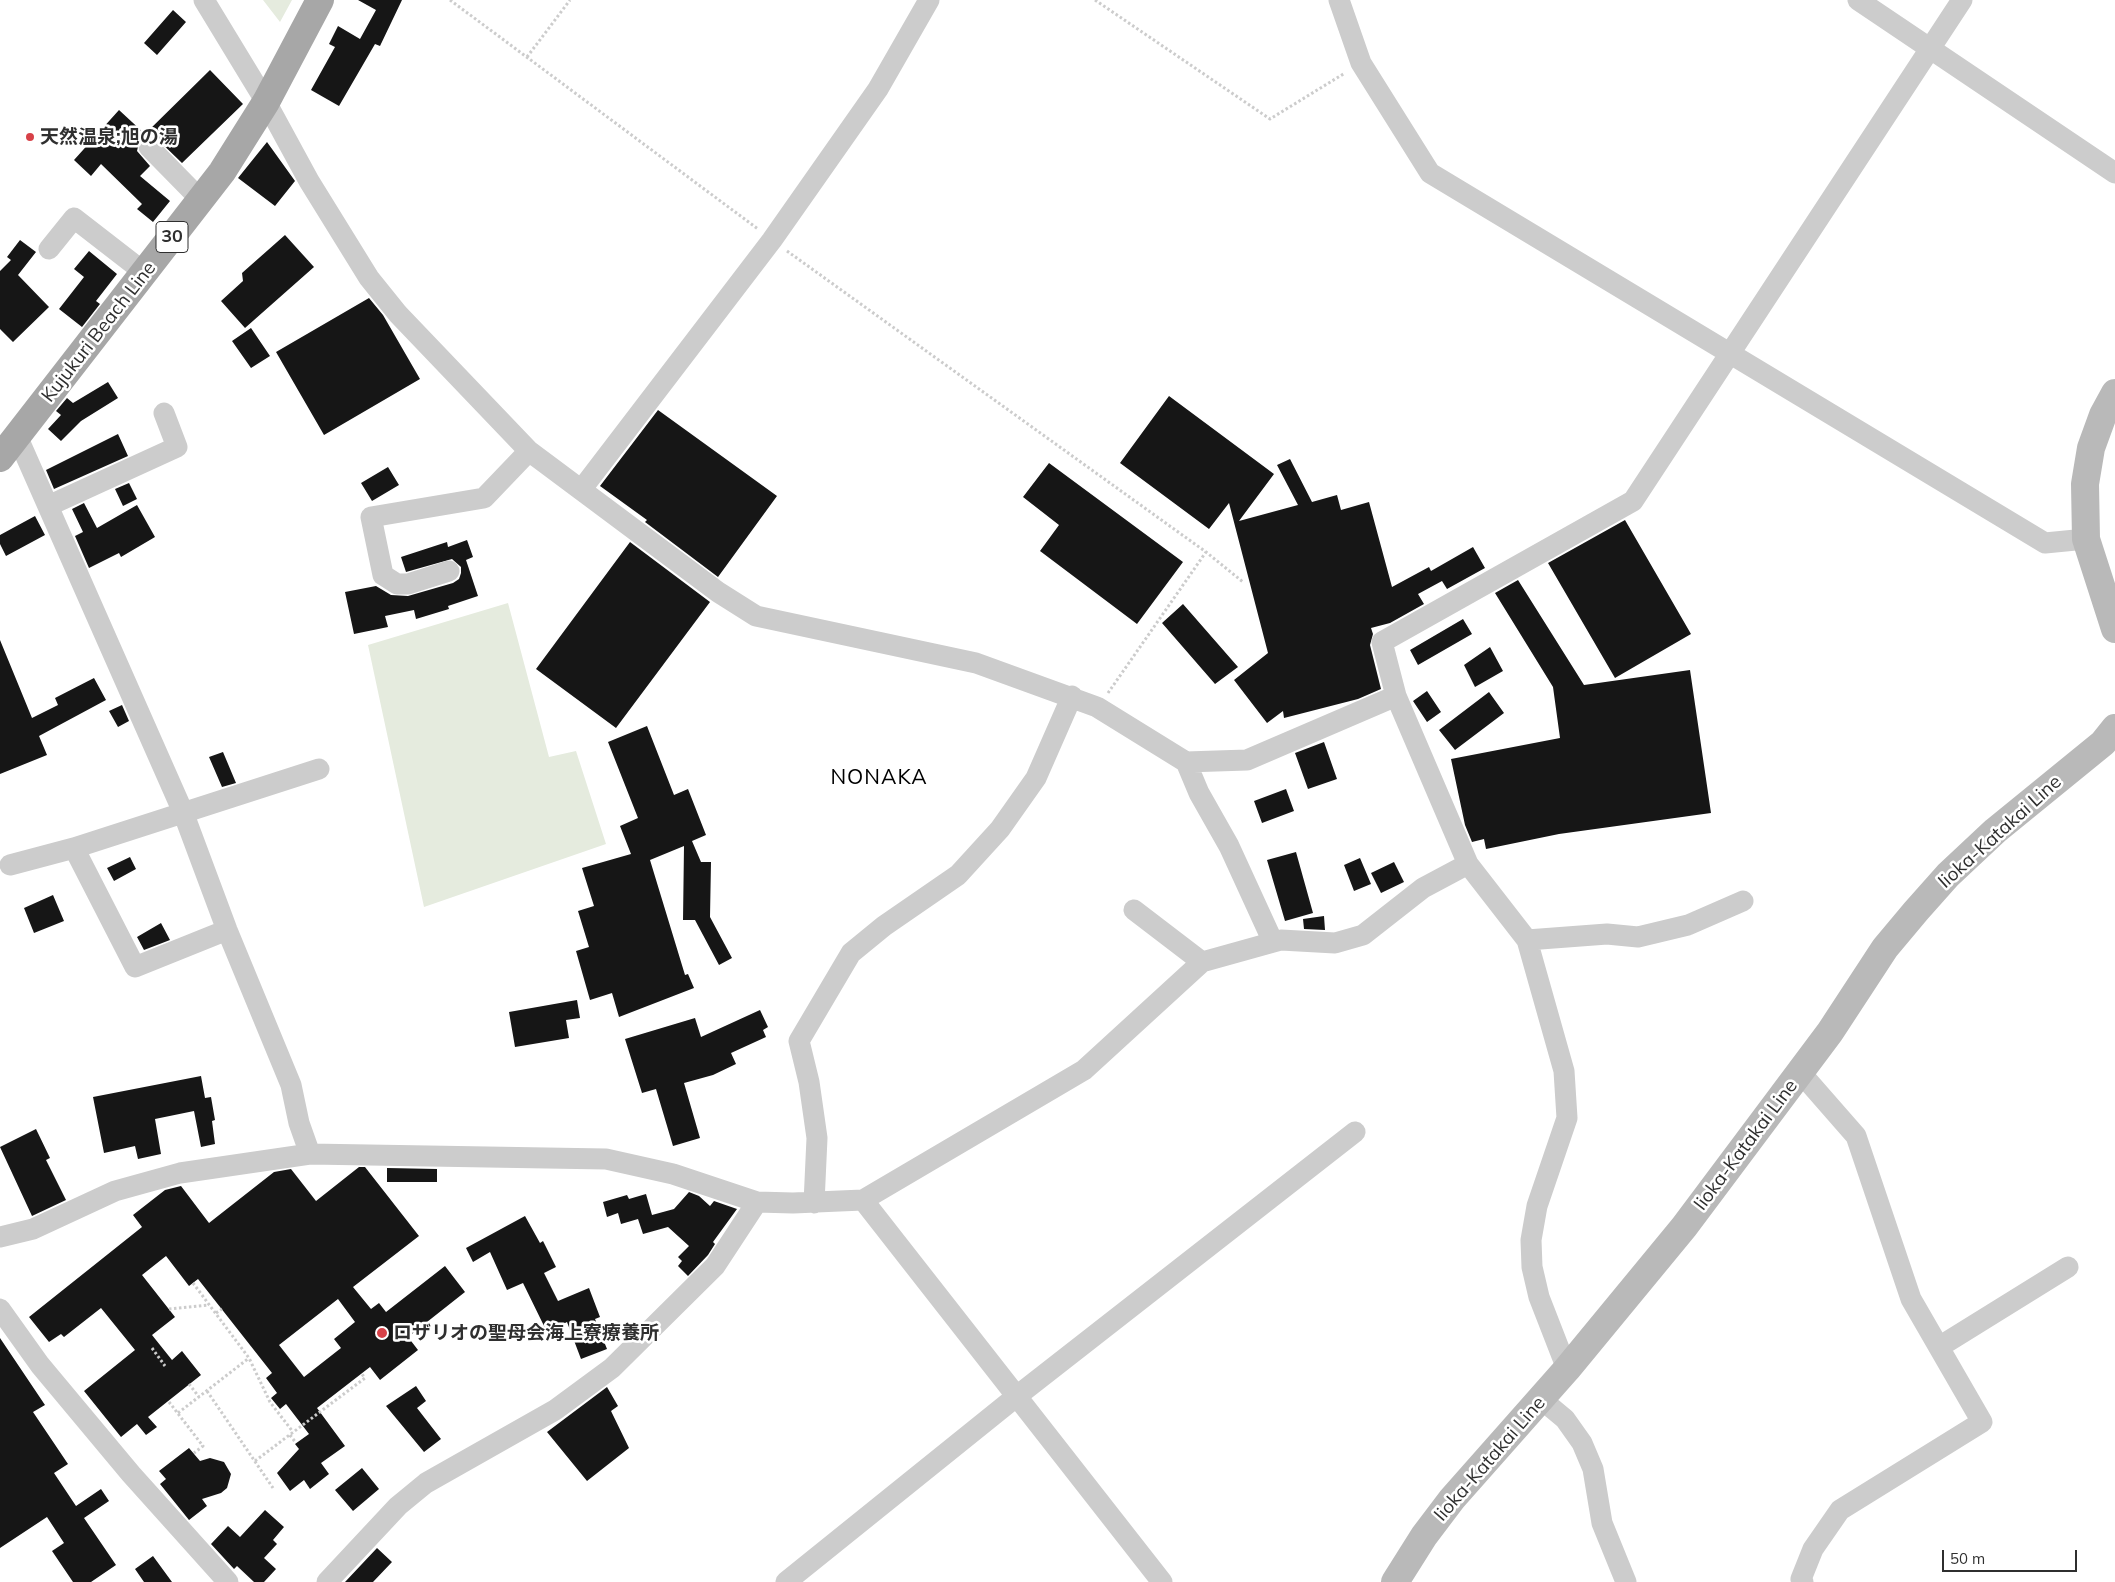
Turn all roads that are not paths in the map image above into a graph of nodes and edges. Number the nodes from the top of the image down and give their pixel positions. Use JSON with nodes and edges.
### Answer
{"nodes":[{"id":1,"x":204,"y":0,"type":"edge"},
{"id":2,"x":320,"y":0,"type":"edge"},
{"id":3,"x":929,"y":0,"type":"edge"},
{"id":4,"x":1339,"y":0,"type":"edge"},
{"id":5,"x":1858,"y":0,"type":"edge"},
{"id":6,"x":1962,"y":0,"type":"edge"},
{"id":7,"x":1931,"y":49,"type":"junction"},
{"id":8,"x":266,"y":102,"type":"junction"},
{"id":9,"x":149,"y":147,"type":"dead end"},
{"id":10,"x":2115,"y":173,"type":"edge"},
{"id":11,"x":201,"y":200,"type":"junction"},
{"id":12,"x":48,"y":250,"type":"dead end"},
{"id":13,"x":145,"y":273,"type":"junction"},
{"id":14,"x":1729,"y":353,"type":"junction"},
{"id":15,"x":2115,"y":392,"type":"edge"},
{"id":16,"x":164,"y":413,"type":"dead end"},
{"id":17,"x":17,"y":436,"type":"junction"},
{"id":18,"x":529,"y":451,"type":"junction"},
{"id":19,"x":0,"y":458,"type":"edge"},
{"id":20,"x":581,"y":490,"type":"junction"},
{"id":21,"x":48,"y":506,"type":"junction"},
{"id":22,"x":2086,"y":538,"type":"junction"},
{"id":23,"x":449,"y":571,"type":"dead end"},
{"id":24,"x":2115,"y":629,"type":"edge"},
{"id":25,"x":1072,"y":696,"type":"junction"},
{"id":26,"x":1396,"y":696,"type":"junction"},
{"id":27,"x":2115,"y":728,"type":"edge"},
{"id":28,"x":1186,"y":762,"type":"junction"},
{"id":29,"x":319,"y":769,"type":"dead end"},
{"id":30,"x":183,"y":812,"type":"junction"},
{"id":31,"x":74,"y":848,"type":"junction"},
{"id":32,"x":10,"y":864,"type":"dead end"},
{"id":33,"x":1468,"y":864,"type":"junction"},
{"id":34,"x":1743,"y":901,"type":"dead end"},
{"id":35,"x":1134,"y":910,"type":"dead end"},
{"id":36,"x":227,"y":930,"type":"junction"},
{"id":37,"x":1527,"y":940,"type":"junction"},
{"id":38,"x":1273,"y":942,"type":"junction"},
{"id":39,"x":1202,"y":962,"type":"junction"},
{"id":40,"x":1800,"y":1072,"type":"junction"},
{"id":41,"x":1355,"y":1132,"type":"dead end"},
{"id":42,"x":310,"y":1154,"type":"junction"},
{"id":43,"x":863,"y":1200,"type":"junction"},
{"id":44,"x":757,"y":1202,"type":"junction"},
{"id":45,"x":814,"y":1203,"type":"junction"},
{"id":46,"x":0,"y":1237,"type":"edge"},
{"id":47,"x":2068,"y":1268,"type":"dead end"},
{"id":48,"x":0,"y":1309,"type":"edge"},
{"id":49,"x":1939,"y":1346,"type":"junction"},
{"id":50,"x":1567,"y":1369,"type":"junction"},
{"id":51,"x":1016,"y":1396,"type":"junction"},
{"id":52,"x":1541,"y":1398,"type":"junction"},
{"id":53,"x":1800,"y":1581,"type":"edge"},
{"id":54,"x":228,"y":1582,"type":"edge"},
{"id":55,"x":327,"y":1582,"type":"edge"},
{"id":56,"x":786,"y":1582,"type":"edge"},
{"id":57,"x":1162,"y":1582,"type":"edge"},
{"id":58,"x":1395,"y":1582,"type":"edge"},
{"id":59,"x":1626,"y":1582,"type":"edge"}],
"edges":[{"from":1,"to":8,"type":"street"},
{"from":2,"to":8,"type":"main road","name":"Kujukuri Beach Line","number":"30"},
{"from":3,"to":20,"type":"street"},
{"from":4,"to":14,"type":"street"},
{"from":5,"to":7,"type":"street"},
{"from":6,"to":7,"type":"street"},
{"from":7,"to":10,"type":"street"},
{"from":7,"to":14,"type":"street"},
{"from":8,"to":11,"type":"main road","name":"Kujukuri Beach Line","number":"30"},
{"from":8,"to":18,"type":"street"},
{"from":9,"to":11,"type":"street"},
{"from":11,"to":13,"type":"main road","name":"Kujukuri Beach Line","number":"30"},
{"from":12,"to":13,"type":"street"},
{"from":13,"to":17,"type":"main road","name":"Kujukuri Beach Line","number":"30"},
{"from":14,"to":22,"type":"street"},
{"from":14,"to":26,"type":"street"},
{"from":15,"to":22,"type":"main road"},
{"from":16,"to":21,"type":"street"},
{"from":17,"to":19,"type":"main road","name":"Kujukuri Beach Line","number":"30"},
{"from":17,"to":21,"type":"street"},
{"from":18,"to":20,"type":"street"},
{"from":18,"to":23,"type":"street"},
{"from":20,"to":25,"type":"street"},
{"from":21,"to":30,"type":"street"},
{"from":22,"to":24,"type":"main road"},
{"from":25,"to":28,"type":"street"},
{"from":25,"to":45,"type":"street"},
{"from":26,"to":28,"type":"street"},
{"from":26,"to":33,"type":"street"},
{"from":27,"to":40,"type":"main road","name":"Iioka-Katakai Line"},
{"from":28,"to":38,"type":"street"},
{"from":29,"to":30,"type":"street"},
{"from":30,"to":31,"type":"street"},
{"from":30,"to":36,"type":"street"},
{"from":31,"to":32,"type":"street"},
{"from":31,"to":36,"type":"street"},
{"from":33,"to":37,"type":"street"},
{"from":33,"to":38,"type":"street"},
{"from":34,"to":37,"type":"street"},
{"from":35,"to":39,"type":"street"},
{"from":36,"to":42,"type":"street"},
{"from":37,"to":50,"type":"street"},
{"from":38,"to":39,"type":"street"},
{"from":39,"to":43,"type":"street"},
{"from":40,"to":49,"type":"street"},
{"from":40,"to":50,"type":"main road","name":"Iioka-Katakai Line"},
{"from":41,"to":51,"type":"street"},
{"from":42,"to":44,"type":"street"},
{"from":42,"to":46,"type":"street"},
{"from":43,"to":45,"type":"street"},
{"from":43,"to":51,"type":"street"},
{"from":44,"to":45,"type":"street"},
{"from":44,"to":55,"type":"street"},
{"from":47,"to":49,"type":"street"},
{"from":48,"to":54,"type":"street"},
{"from":49,"to":53,"type":"street"},
{"from":50,"to":52,"type":"main road","name":"Iioka-Katakai Line"},
{"from":51,"to":56,"type":"street"},
{"from":51,"to":57,"type":"street"},
{"from":52,"to":58,"type":"main road","name":"Iioka-Katakai Line"},
{"from":52,"to":59,"type":"street"}]}
